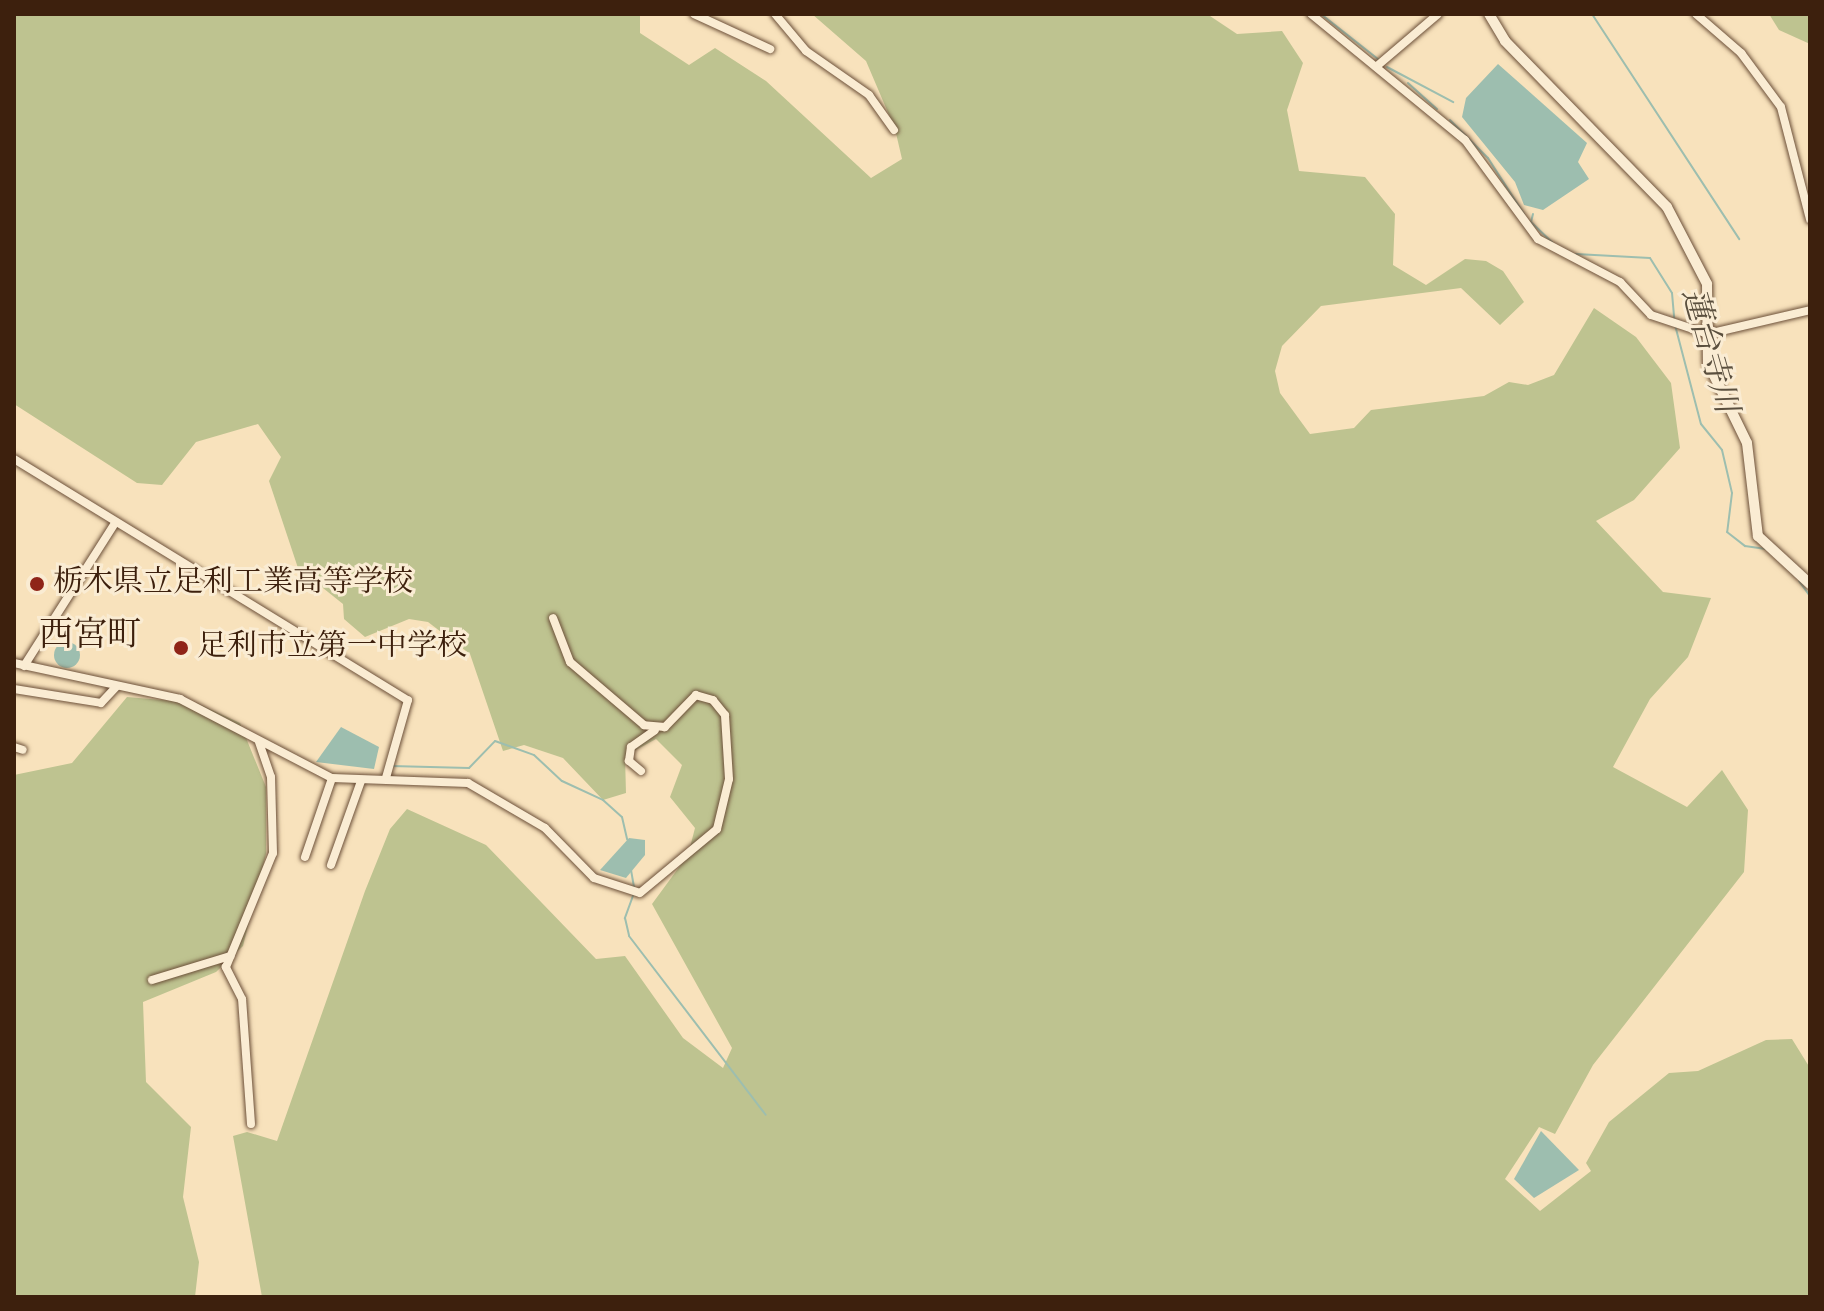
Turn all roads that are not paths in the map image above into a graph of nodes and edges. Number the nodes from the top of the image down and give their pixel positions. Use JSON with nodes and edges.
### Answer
{"nodes":[{"id":1,"x":694,"y":14,"type":"edge"},
{"id":2,"x":775,"y":14,"type":"edge"},
{"id":3,"x":1311,"y":14,"type":"edge"},
{"id":4,"x":1438,"y":14,"type":"edge"},
{"id":5,"x":1489,"y":14,"type":"edge"},
{"id":6,"x":1696,"y":14,"type":"edge"},
{"id":7,"x":770,"y":49,"type":"dead end"},
{"id":8,"x":1377,"y":66,"type":"junction"},
{"id":9,"x":894,"y":130,"type":"dead end"},
{"id":10,"x":1810,"y":219,"type":"edge"},
{"id":11,"x":1810,"y":310,"type":"edge"},
{"id":12,"x":1708,"y":334,"type":"junction"},
{"id":13,"x":14,"y":459,"type":"edge"},
{"id":14,"x":115,"y":523,"type":"junction"},
{"id":15,"x":1810,"y":584,"type":"edge"},
{"id":16,"x":553,"y":618,"type":"dead end"},
{"id":17,"x":14,"y":663,"type":"edge"},
{"id":18,"x":24,"y":666,"type":"junction"},
{"id":19,"x":117,"y":686,"type":"junction"},
{"id":20,"x":14,"y":689,"type":"edge"},
{"id":21,"x":655,"y":730,"type":"junction"},
{"id":22,"x":259,"y":742,"type":"junction"},
{"id":23,"x":641,"y":771,"type":"dead end"},
{"id":24,"x":332,"y":778,"type":"junction"},
{"id":25,"x":386,"y":778,"type":"junction"},
{"id":26,"x":361,"y":781,"type":"junction"},
{"id":27,"x":305,"y":857,"type":"dead end"},
{"id":28,"x":331,"y":865,"type":"dead end"},
{"id":29,"x":230,"y":956,"type":"junction"},
{"id":30,"x":152,"y":980,"type":"dead end"},
{"id":31,"x":251,"y":1124,"type":"dead end"}],
"edges":[{"from":1,"to":7,"type":"street"},
{"from":2,"to":9,"type":"street"},
{"from":3,"to":8,"type":"street"},
{"from":4,"to":8,"type":"street"},
{"from":5,"to":12,"type":"street"},
{"from":6,"to":10,"type":"street"},
{"from":8,"to":12,"type":"street"},
{"from":11,"to":12,"type":"street"},
{"from":12,"to":15,"type":"street"},
{"from":13,"to":14,"type":"street"},
{"from":14,"to":18,"type":"street"},
{"from":14,"to":25,"type":"street"},
{"from":16,"to":21,"type":"street"},
{"from":17,"to":18,"type":"street"},
{"from":18,"to":19,"type":"street"},
{"from":19,"to":20,"type":"street"},
{"from":19,"to":22,"type":"street"},
{"from":21,"to":23,"type":"street"},
{"from":21,"to":25,"type":"street"},
{"from":22,"to":24,"type":"street"},
{"from":22,"to":29,"type":"street"},
{"from":24,"to":26,"type":"street"},
{"from":24,"to":27,"type":"street"},
{"from":25,"to":26,"type":"street"},
{"from":26,"to":28,"type":"street"},
{"from":29,"to":30,"type":"street"},
{"from":29,"to":31,"type":"street"}]}
